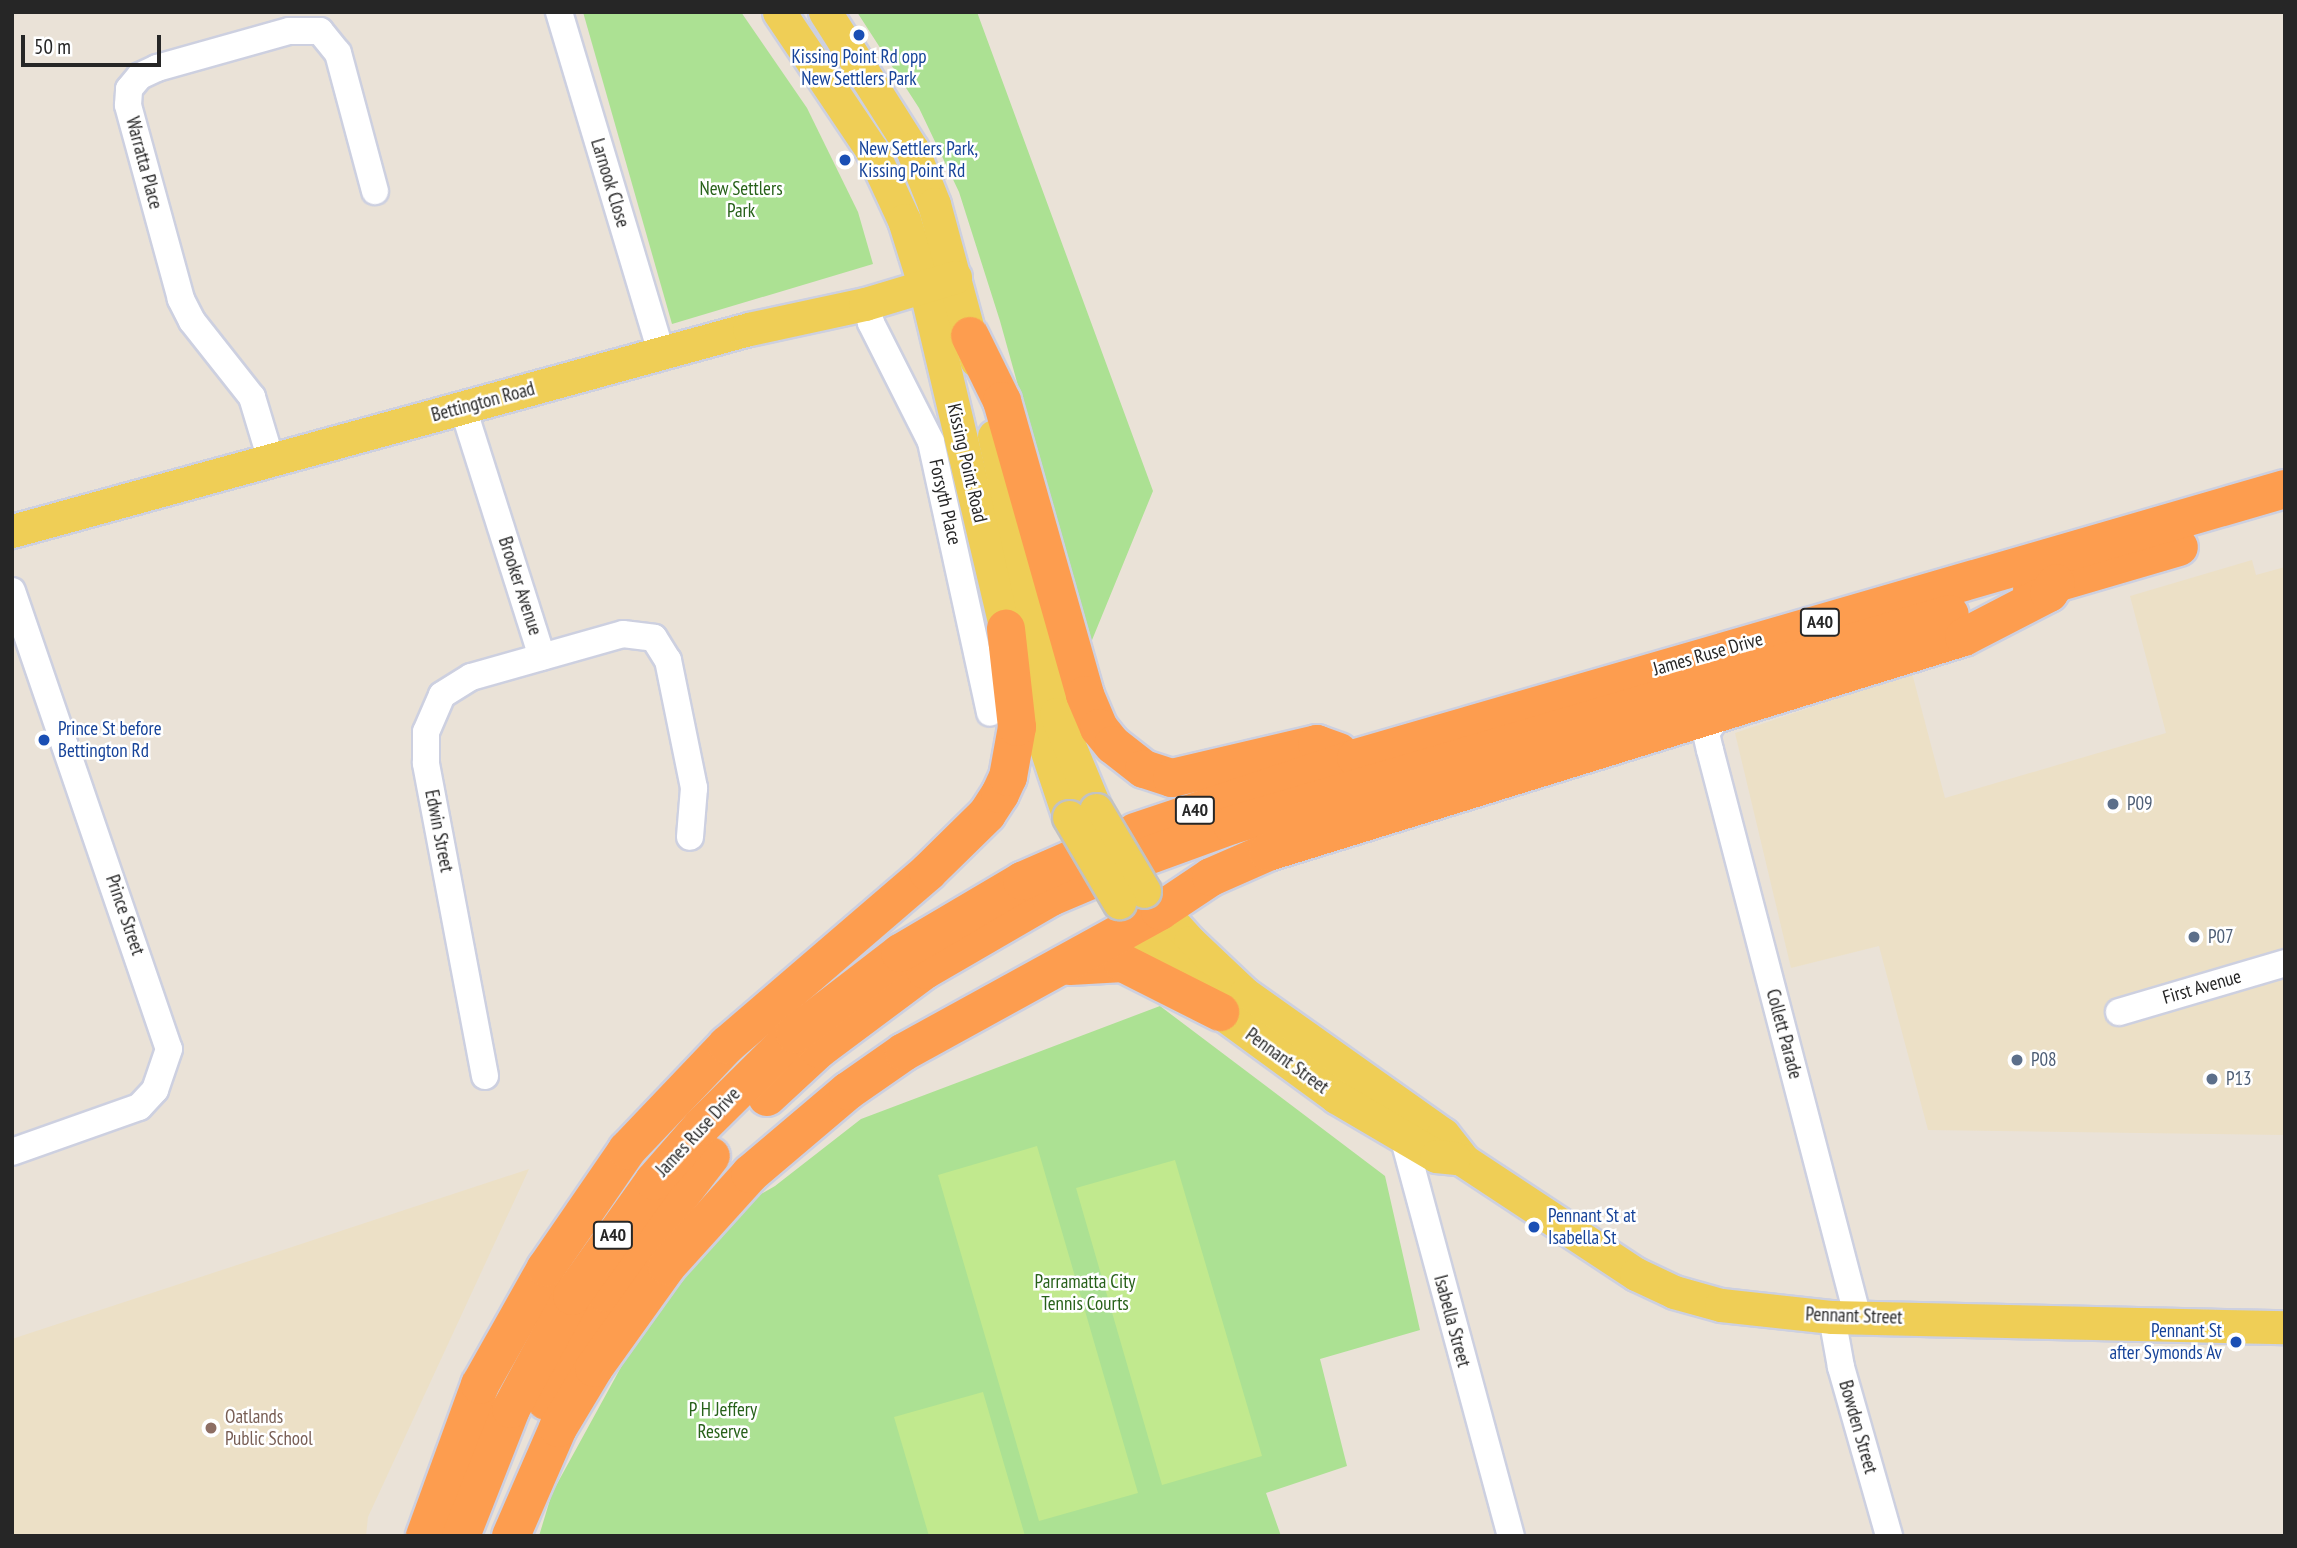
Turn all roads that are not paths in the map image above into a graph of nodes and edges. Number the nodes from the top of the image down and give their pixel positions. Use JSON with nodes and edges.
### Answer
{"nodes":[{"id":1,"x":559,"y":12,"type":"edge"},
{"id":2,"x":779,"y":12,"type":"edge"},
{"id":3,"x":825,"y":12,"type":"edge"},
{"id":4,"x":375,"y":191,"type":"dead end"},
{"id":5,"x":956,"y":277,"type":"junction"},
{"id":6,"x":925,"y":287,"type":"junction"},
{"id":7,"x":865,"y":304,"type":"junction"},
{"id":8,"x":970,"y":336,"type":"junction"},
{"id":9,"x":661,"y":353,"type":"junction"},
{"id":10,"x":463,"y":408,"type":"junction"},
{"id":11,"x":271,"y":460,"type":"junction"},
{"id":12,"x":2285,"y":489,"type":"edge"},
{"id":13,"x":2285,"y":516,"type":"edge"},
{"id":14,"x":12,"y":531,"type":"edge"},
{"id":15,"x":2056,"y":583,"type":"junction"},
{"id":16,"x":12,"y":591,"type":"edge"},
{"id":17,"x":1006,"y":629,"type":"junction"},
{"id":18,"x":542,"y":657,"type":"junction"},
{"id":19,"x":1721,"y":711,"type":"junction"},
{"id":20,"x":990,"y":713,"type":"dead end"},
{"id":21,"x":1676,"y":725,"type":"junction"},
{"id":22,"x":1710,"y":750,"type":"junction"},
{"id":23,"x":1356,"y":758,"type":"junction"},
{"id":24,"x":1083,"y":814,"type":"junction"},
{"id":25,"x":690,"y":837,"type":"dead end"},
{"id":26,"x":1126,"y":882,"type":"junction"},
{"id":27,"x":2285,"y":963,"type":"edge"},
{"id":28,"x":1061,"y":967,"type":"junction"},
{"id":29,"x":1220,"y":1012,"type":"junction"},
{"id":30,"x":2119,"y":1012,"type":"dead end"},
{"id":31,"x":485,"y":1076,"type":"dead end"},
{"id":32,"x":1400,"y":1120,"type":"junction"},
{"id":33,"x":12,"y":1152,"type":"edge"},
{"id":34,"x":1845,"y":1317,"type":"junction"},
{"id":35,"x":2285,"y":1326,"type":"edge"},
{"id":36,"x":425,"y":1536,"type":"edge"},
{"id":37,"x":461,"y":1536,"type":"edge"},
{"id":38,"x":490,"y":1536,"type":"edge"},
{"id":39,"x":511,"y":1536,"type":"edge"},
{"id":40,"x":1511,"y":1536,"type":"edge"},
{"id":41,"x":1889,"y":1536,"type":"edge"}],
"edges":[{"from":1,"to":9,"type":"street","name":"Larnook Close"},
{"from":2,"to":6,"type":"main road","name":"Kissing Point Road"},
{"from":3,"to":5,"type":"main road","name":"Kissing Point Road"},
{"from":4,"to":11,"type":"street","name":"Warratta Place"},
{"from":5,"to":6,"type":"main road","name":"Bettington Road"},
{"from":5,"to":8,"type":"main road","name":"Kissing Point Road"},
{"from":6,"to":7,"type":"main road","name":"Bettington Road"},
{"from":6,"to":17,"type":"main road","name":"Kissing Point Road"},
{"from":7,"to":9,"type":"main road","name":"Bettington Road"},
{"from":7,"to":20,"type":"street","name":"Forsyth Place"},
{"from":8,"to":23,"type":"highway"},
{"from":8,"to":24,"type":"main road","name":"Kissing Point Road"},
{"from":9,"to":10,"type":"main road","name":"Bettington Road"},
{"from":10,"to":11,"type":"main road","name":"Bettington Road"},
{"from":10,"to":18,"type":"street","name":"Brooker Avenue"},
{"from":11,"to":14,"type":"main road","name":"Bettington Road"},
{"from":12,"to":23,"type":"highway","name":"James Ruse Drive","number":"A40"},
{"from":13,"to":15,"type":"highway","name":"James Ruse Drive","number":"A40"},
{"from":15,"to":19,"type":"highway"},
{"from":15,"to":26,"type":"highway","name":"James Ruse Drive","number":"A40"},
{"from":16,"to":33,"type":"street","name":"Prince Street"},
{"from":17,"to":24,"type":"main road","name":"Kissing Point Road"},
{"from":17,"to":36,"type":"highway"},
{"from":18,"to":25,"type":"street","name":"Brooker Avenue"},
{"from":18,"to":31,"type":"street","name":"Edwin Street"},
{"from":19,"to":21,"type":"highway"},
{"from":19,"to":22,"type":"street"},
{"from":21,"to":22,"type":"street"},
{"from":21,"to":26,"type":"highway"},
{"from":22,"to":34,"type":"street","name":"Collett Parade"},
{"from":23,"to":26,"type":"highway","name":"James Ruse Drive","number":"A40"},
{"from":24,"to":26,"type":"main road","name":"Kissing Point Road","bridge":true},
{"from":26,"to":28,"type":"highway"},
{"from":26,"to":29,"type":"main road","name":"Pennant Street"},
{"from":26,"to":32,"type":"main road","name":"Pennant Street"},
{"from":26,"to":37,"type":"highway","name":"James Ruse Drive","number":"A40"},
{"from":26,"to":38,"type":"highway","name":"James Ruse Drive","number":"A40"},
{"from":27,"to":30,"type":"street","name":"First Avenue"},
{"from":28,"to":29,"type":"highway"},
{"from":28,"to":39,"type":"highway"},
{"from":29,"to":32,"type":"main road","name":"Pennant Street"},
{"from":32,"to":34,"type":"main road","name":"Pennant Street"},
{"from":32,"to":40,"type":"street","name":"Isabella Street"},
{"from":34,"to":35,"type":"main road","name":"Pennant Street"},
{"from":34,"to":41,"type":"street","name":"Bowden Street"}]}
